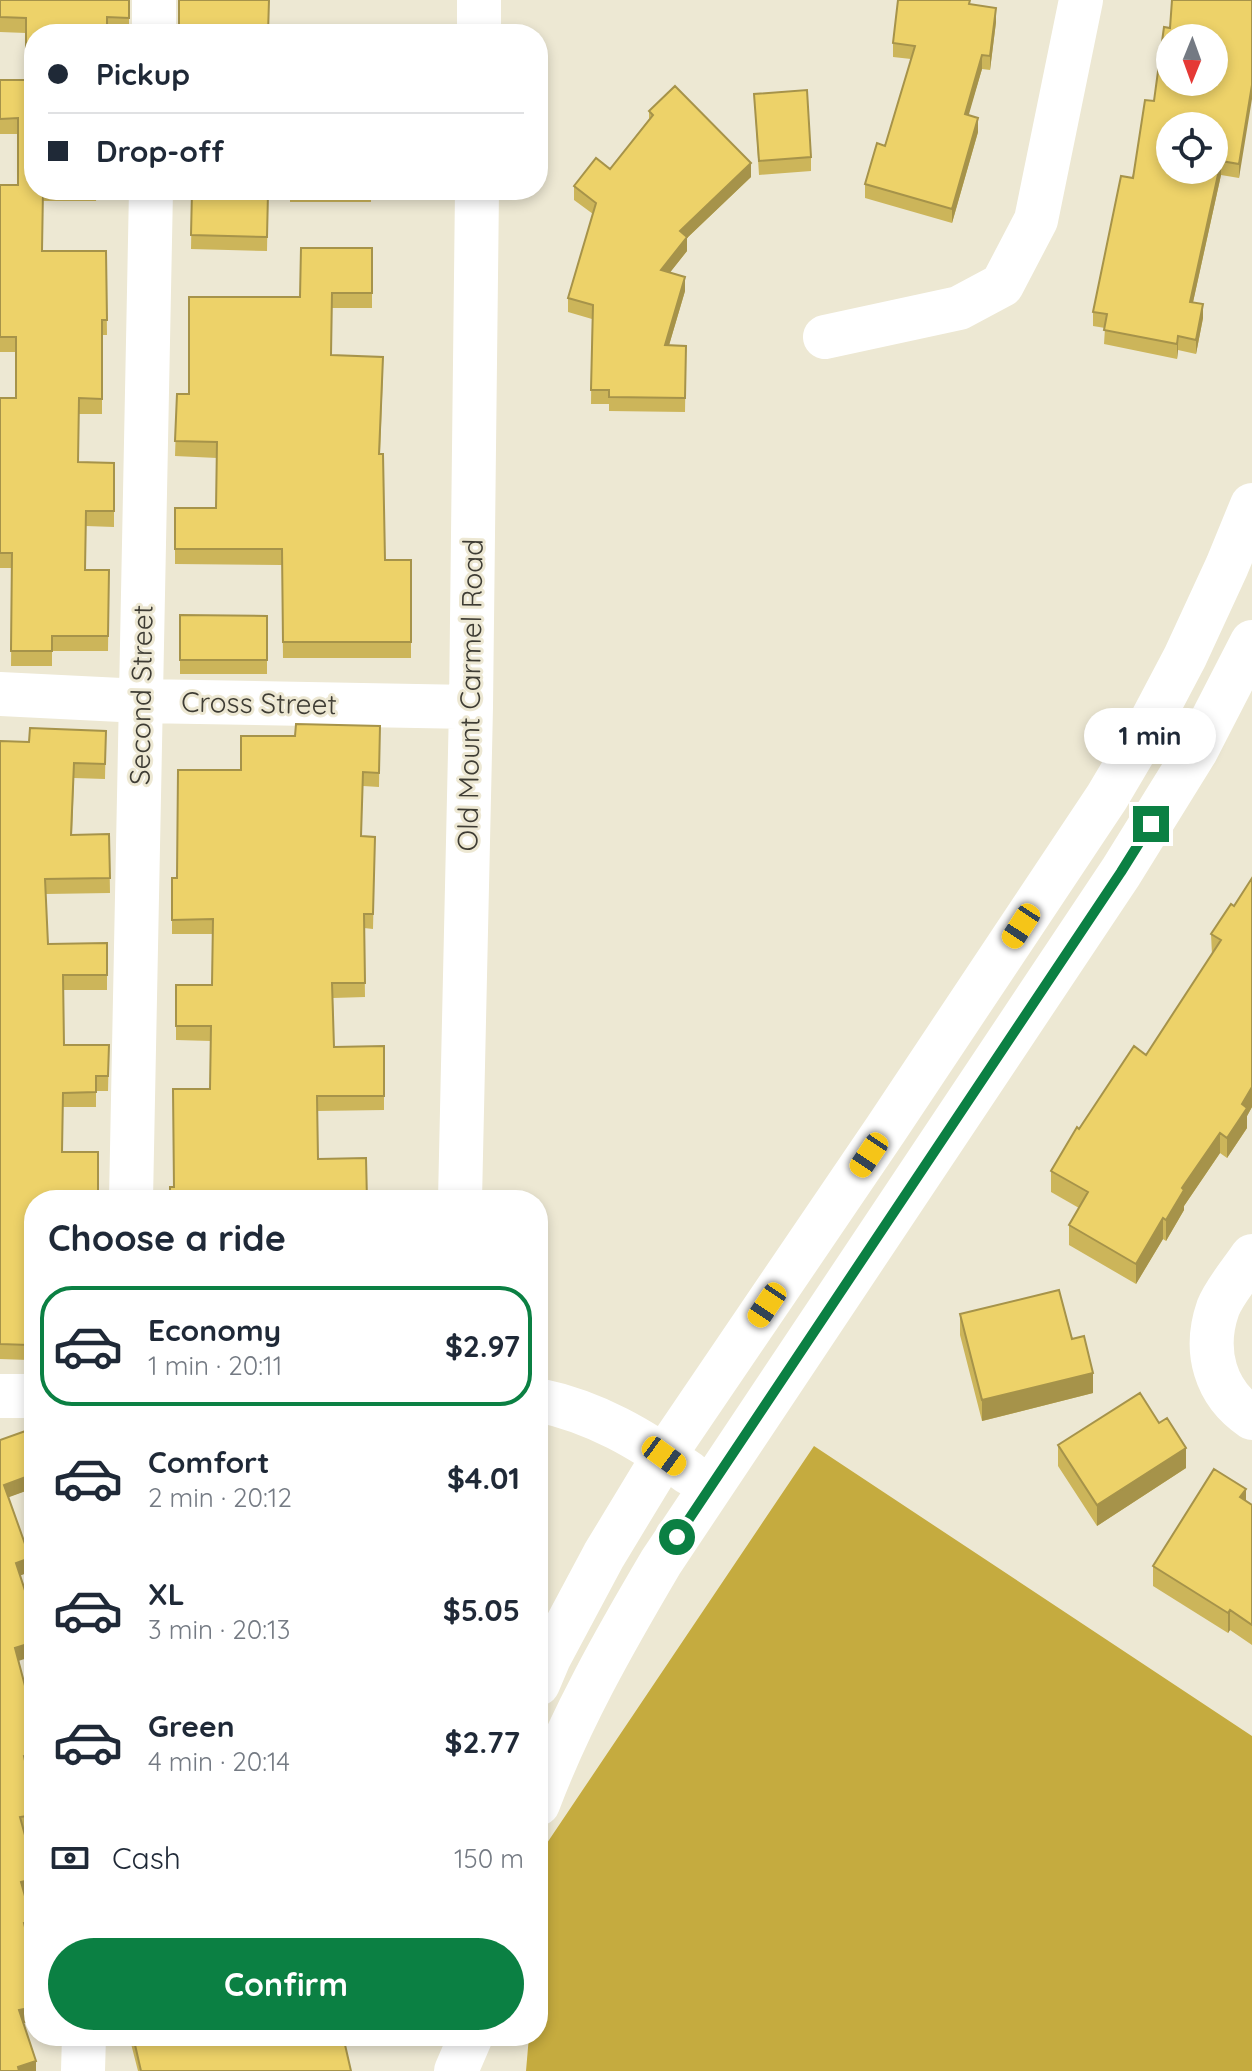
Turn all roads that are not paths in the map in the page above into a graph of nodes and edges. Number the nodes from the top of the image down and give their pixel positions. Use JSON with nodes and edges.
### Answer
{"nodes":[{"id":1,"x":154,"y":0,"type":"edge"},
{"id":2,"x":479,"y":0,"type":"edge"},
{"id":3,"x":1081,"y":0,"type":"edge"},
{"id":4,"x":154,"y":24,"type":"edge"},
{"id":5,"x":479,"y":24,"type":"edge"},
{"id":6,"x":151,"y":200,"type":"edge"},
{"id":7,"x":477,"y":200,"type":"edge"},
{"id":8,"x":825,"y":337,"type":"dead end"},
{"id":9,"x":1252,"y":505,"type":"edge"},
{"id":10,"x":1252,"y":642,"type":"edge"},
{"id":11,"x":0,"y":694,"type":"edge"},
{"id":12,"x":141,"y":701,"type":"junction"},
{"id":13,"x":471,"y":707,"type":"junction"},
{"id":14,"x":131,"y":1190,"type":"edge"},
{"id":15,"x":460,"y":1190,"type":"edge"},
{"id":16,"x":1252,"y":1256,"type":"edge"},
{"id":17,"x":0,"y":1396,"type":"edge"},
{"id":18,"x":24,"y":1396,"type":"edge"},
{"id":19,"x":548,"y":1402,"type":"edge"},
{"id":20,"x":1252,"y":1418,"type":"edge"},
{"id":21,"x":664,"y":1456,"type":"junction"},
{"id":22,"x":710,"y":1489,"type":"junction"},
{"id":23,"x":548,"y":1660,"type":"edge"},
{"id":24,"x":548,"y":1778,"type":"edge"},
{"id":25,"x":84,"y":2046,"type":"edge"},
{"id":26,"x":451,"y":2046,"type":"edge"},
{"id":27,"x":467,"y":2046,"type":"edge"},
{"id":28,"x":83,"y":2071,"type":"edge"},
{"id":29,"x":456,"y":2071,"type":"edge"}],
"edges":[{"from":1,"to":4,"type":"street"},
{"from":2,"to":5,"type":"street"},
{"from":3,"to":8,"type":"street"},
{"from":6,"to":12,"type":"street","name":"Second Street"},
{"from":7,"to":13,"type":"street","name":"Old Mount Carmel Road"},
{"from":9,"to":21,"type":"street"},
{"from":10,"to":22,"type":"street"},
{"from":11,"to":12,"type":"street","name":"Cross Street"},
{"from":12,"to":13,"type":"street","name":"Cross Street"},
{"from":12,"to":14,"type":"street","name":"Second Street"},
{"from":13,"to":15,"type":"street","name":"Old Mount Carmel Road"},
{"from":16,"to":20,"type":"street"},
{"from":17,"to":18,"type":"street"},
{"from":19,"to":21,"type":"street"},
{"from":21,"to":22,"type":"street"},
{"from":21,"to":23,"type":"street"},
{"from":22,"to":24,"type":"street"},
{"from":25,"to":28,"type":"street"},
{"from":26,"to":29,"type":"street"},
{"from":27,"to":29,"type":"street"}]}
